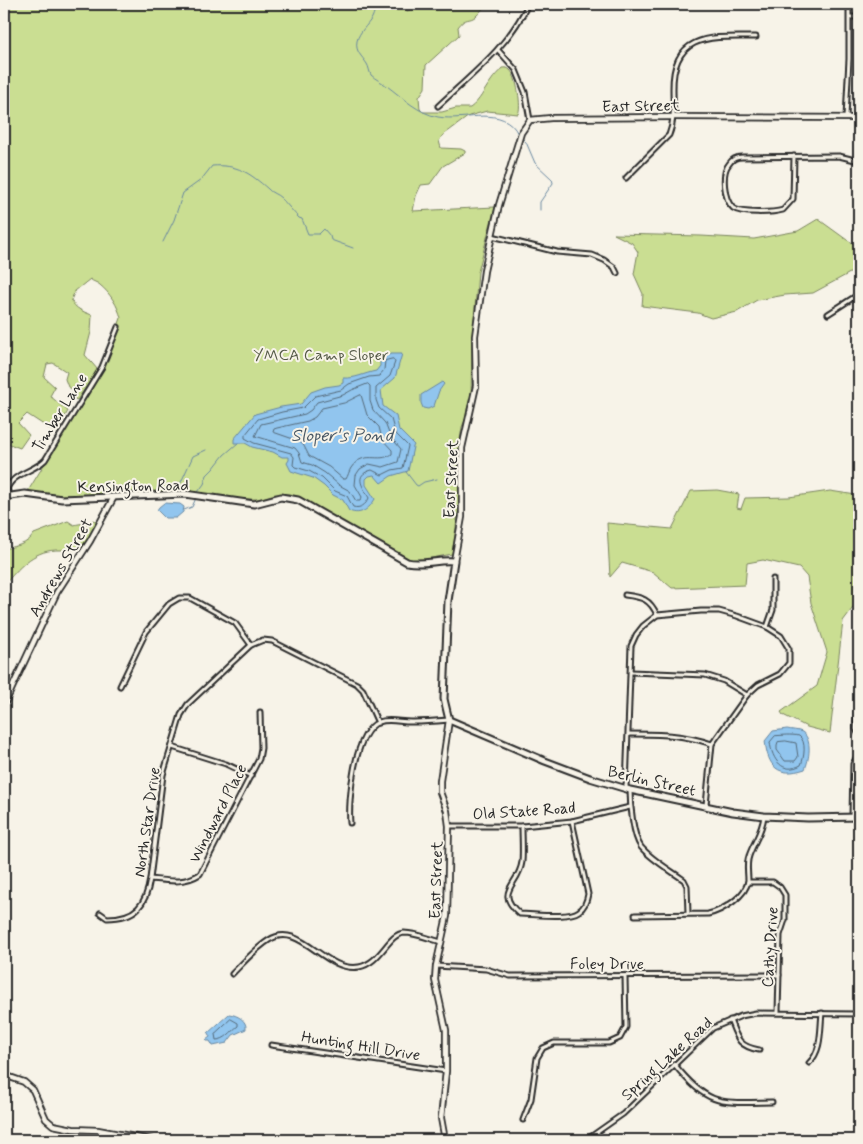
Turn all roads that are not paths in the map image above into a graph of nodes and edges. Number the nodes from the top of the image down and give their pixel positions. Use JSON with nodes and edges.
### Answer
{"nodes":[{"id":1,"x":528,"y":4,"type":"edge"},
{"id":2,"x":849,"y":4,"type":"edge"},
{"id":3,"x":850,"y":17,"type":"junction"},
{"id":4,"x":859,"y":17,"type":"edge"},
{"id":5,"x":756,"y":36,"type":"dead end"},
{"id":6,"x":498,"y":50,"type":"junction"},
{"id":7,"x":438,"y":106,"type":"dead end"},
{"id":8,"x":673,"y":116,"type":"junction"},
{"id":9,"x":846,"y":117,"type":"junction"},
{"id":10,"x":859,"y":118,"type":"edge"},
{"id":11,"x":530,"y":120,"type":"junction"},
{"id":12,"x":794,"y":156,"type":"junction"},
{"id":13,"x":859,"y":162,"type":"edge"},
{"id":14,"x":626,"y":178,"type":"dead end"},
{"id":15,"x":491,"y":236,"type":"junction"},
{"id":16,"x":617,"y":272,"type":"dead end"},
{"id":17,"x":859,"y":294,"type":"edge"},
{"id":18,"x":828,"y":314,"type":"dead end"},
{"id":19,"x":118,"y":326,"type":"dead end"},
{"id":20,"x":7,"y":496,"type":"edge"},
{"id":21,"x":114,"y":497,"type":"junction"},
{"id":22,"x":454,"y":561,"type":"junction"},
{"id":23,"x":773,"y":579,"type":"dead end"},
{"id":24,"x":625,"y":595,"type":"dead end"},
{"id":25,"x":657,"y":616,"type":"junction"},
{"id":26,"x":767,"y":627,"type":"junction"},
{"id":27,"x":251,"y":645,"type":"junction"},
{"id":28,"x":859,"y":658,"type":"edge"},
{"id":29,"x":630,"y":672,"type":"junction"},
{"id":30,"x":120,"y":686,"type":"dead end"},
{"id":31,"x":747,"y":695,"type":"junction"},
{"id":32,"x":4,"y":705,"type":"edge"},
{"id":33,"x":260,"y":712,"type":"dead end"},
{"id":34,"x":449,"y":720,"type":"junction"},
{"id":35,"x":378,"y":723,"type":"junction"},
{"id":36,"x":629,"y":734,"type":"junction"},
{"id":37,"x":859,"y":735,"type":"edge"},
{"id":38,"x":712,"y":744,"type":"junction"},
{"id":39,"x":172,"y":748,"type":"junction"},
{"id":40,"x":859,"y":753,"type":"edge"},
{"id":41,"x":251,"y":776,"type":"junction"},
{"id":42,"x":628,"y":789,"type":"junction"},
{"id":43,"x":706,"y":806,"type":"junction"},
{"id":44,"x":630,"y":807,"type":"junction"},
{"id":45,"x":764,"y":816,"type":"junction"},
{"id":46,"x":852,"y":817,"type":"junction"},
{"id":47,"x":859,"y":817,"type":"edge"},
{"id":48,"x":572,"y":821,"type":"junction"},
{"id":49,"x":350,"y":823,"type":"dead end"},
{"id":50,"x":449,"y":826,"type":"junction"},
{"id":51,"x":522,"y":826,"type":"junction"},
{"id":52,"x":150,"y":879,"type":"junction"},
{"id":53,"x":748,"y":882,"type":"junction"},
{"id":54,"x":100,"y":913,"type":"dead end"},
{"id":55,"x":688,"y":914,"type":"junction"},
{"id":56,"x":635,"y":915,"type":"dead end"},
{"id":57,"x":442,"y":942,"type":"junction"},
{"id":58,"x":436,"y":966,"type":"junction"},
{"id":59,"x":232,"y":974,"type":"dead end"},
{"id":60,"x":779,"y":975,"type":"junction"},
{"id":61,"x":625,"y":976,"type":"junction"},
{"id":62,"x":778,"y":1012,"type":"junction"},
{"id":63,"x":822,"y":1013,"type":"junction"},
{"id":64,"x":859,"y":1014,"type":"edge"},
{"id":65,"x":730,"y":1020,"type":"junction"},
{"id":66,"x":271,"y":1045,"type":"dead end"},
{"id":67,"x":758,"y":1050,"type":"dead end"},
{"id":68,"x":809,"y":1063,"type":"dead end"},
{"id":69,"x":674,"y":1064,"type":"junction"},
{"id":70,"x":446,"y":1071,"type":"junction"},
{"id":71,"x":4,"y":1075,"type":"edge"},
{"id":72,"x":772,"y":1102,"type":"dead end"},
{"id":73,"x":523,"y":1120,"type":"dead end"},
{"id":74,"x":152,"y":1140,"type":"edge"},
{"id":75,"x":445,"y":1140,"type":"edge"},
{"id":76,"x":586,"y":1140,"type":"edge"}],
"edges":[{"from":1,"to":6,"type":"street"},
{"from":2,"to":3,"type":"street"},
{"from":3,"to":4,"type":"street"},
{"from":3,"to":9,"type":"street"},
{"from":5,"to":8,"type":"street"},
{"from":6,"to":7,"type":"street"},
{"from":6,"to":11,"type":"street"},
{"from":8,"to":9,"type":"street","name":"East Street"},
{"from":8,"to":11,"type":"street","name":"East Street"},
{"from":8,"to":14,"type":"street"},
{"from":9,"to":10,"type":"street","name":"East Street"},
{"from":11,"to":15,"type":"street","name":"East Street"},
{"from":12,"to":12,"type":"street"},
{"from":12,"to":13,"type":"street"},
{"from":15,"to":16,"type":"street"},
{"from":15,"to":22,"type":"street","name":"East Street"},
{"from":17,"to":18,"type":"street"},
{"from":19,"to":20,"type":"street","name":"Timber Lane"},
{"from":20,"to":21,"type":"main road","name":"Kensington Road"},
{"from":21,"to":22,"type":"main road","name":"Kensington Road"},
{"from":21,"to":32,"type":"street","name":"Andrews Street"},
{"from":22,"to":34,"type":"main road","name":"East Street"},
{"from":23,"to":26,"type":"street"},
{"from":24,"to":25,"type":"street"},
{"from":25,"to":26,"type":"street"},
{"from":25,"to":29,"type":"street"},
{"from":26,"to":31,"type":"street"},
{"from":27,"to":30,"type":"street"},
{"from":27,"to":35,"type":"street"},
{"from":27,"to":39,"type":"street","name":"North Star Drive"},
{"from":28,"to":37,"type":"street"},
{"from":29,"to":31,"type":"street"},
{"from":29,"to":36,"type":"street"},
{"from":31,"to":38,"type":"street"},
{"from":33,"to":41,"type":"street","name":"Windward Place"},
{"from":34,"to":35,"type":"street"},
{"from":34,"to":42,"type":"main road","name":"Berlin Street"},
{"from":34,"to":50,"type":"street","name":"East Street"},
{"from":35,"to":49,"type":"street"},
{"from":36,"to":38,"type":"street"},
{"from":36,"to":42,"type":"street"},
{"from":38,"to":43,"type":"street"},
{"from":39,"to":41,"type":"street"},
{"from":39,"to":52,"type":"street","name":"North Star Drive"},
{"from":40,"to":46,"type":"street"},
{"from":41,"to":52,"type":"street","name":"Windward Place"},
{"from":42,"to":43,"type":"main road","name":"Berlin Street"},
{"from":42,"to":44,"type":"street"},
{"from":43,"to":45,"type":"main road","name":"Berlin Street"},
{"from":44,"to":48,"type":"street","name":"Old State Road"},
{"from":44,"to":55,"type":"street"},
{"from":45,"to":46,"type":"main road","name":"Berlin Street"},
{"from":45,"to":53,"type":"street"},
{"from":46,"to":47,"type":"main road","name":"Berlin Street"},
{"from":48,"to":51,"type":"street","name":"Old State Road"},
{"from":48,"to":51,"type":"street"},
{"from":50,"to":51,"type":"street","name":"Old State Road"},
{"from":50,"to":57,"type":"street","name":"East Street"},
{"from":52,"to":54,"type":"street","name":"North Star Drive"},
{"from":53,"to":55,"type":"street"},
{"from":53,"to":60,"type":"street","name":"Cathy Drive"},
{"from":55,"to":56,"type":"street"},
{"from":57,"to":58,"type":"street","name":"East Street"},
{"from":57,"to":59,"type":"street"},
{"from":58,"to":61,"type":"street","name":"Foley Drive"},
{"from":58,"to":70,"type":"street","name":"East Street"},
{"from":60,"to":61,"type":"street","name":"Foley Drive"},
{"from":60,"to":62,"type":"street","name":"Cathy Drive"},
{"from":61,"to":73,"type":"street"},
{"from":62,"to":63,"type":"street","name":"Spring Lake Road"},
{"from":62,"to":65,"type":"street","name":"Spring Lake Road"},
{"from":63,"to":64,"type":"street","name":"Spring Lake Road"},
{"from":63,"to":68,"type":"street"},
{"from":65,"to":67,"type":"street"},
{"from":65,"to":69,"type":"street","name":"Spring Lake Road"},
{"from":66,"to":70,"type":"street","name":"Hunting Hill Drive"},
{"from":69,"to":72,"type":"street"},
{"from":69,"to":76,"type":"street","name":"Spring Lake Road"},
{"from":70,"to":75,"type":"street","name":"East Street"},
{"from":71,"to":74,"type":"street"}]}
